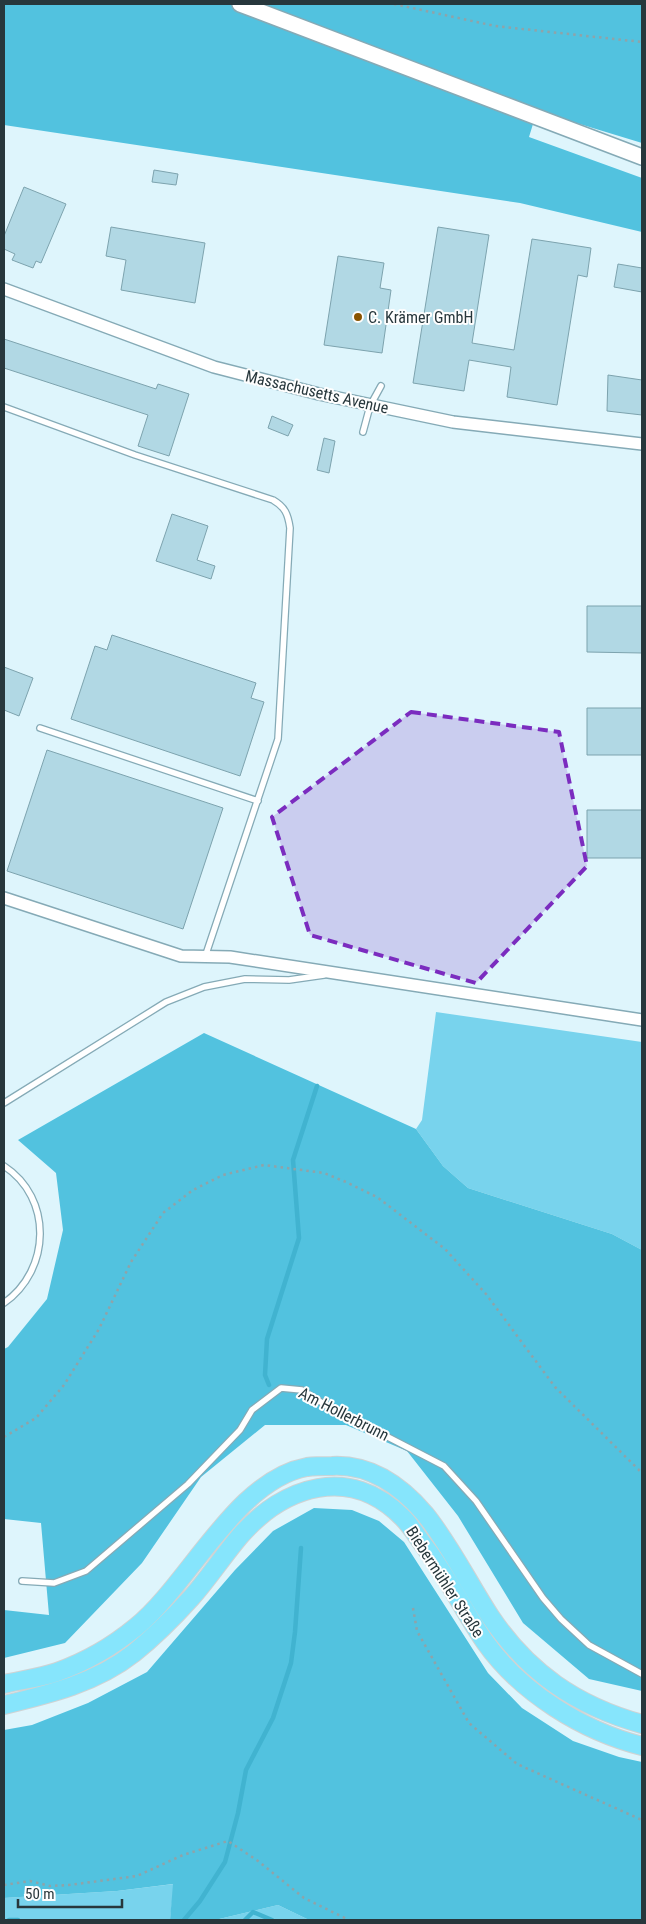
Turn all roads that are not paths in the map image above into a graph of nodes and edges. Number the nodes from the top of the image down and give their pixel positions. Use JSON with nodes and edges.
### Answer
{"nodes":[{"id":1,"x":240,"y":4,"type":"edge"},
{"id":2,"x":642,"y":157,"type":"edge"},
{"id":3,"x":4,"y":289,"type":"edge"},
{"id":4,"x":381,"y":386,"type":"dead end"},
{"id":5,"x":370,"y":406,"type":"junction"},
{"id":6,"x":4,"y":407,"type":"edge"},
{"id":7,"x":363,"y":432,"type":"dead end"},
{"id":8,"x":642,"y":444,"type":"edge"},
{"id":9,"x":40,"y":728,"type":"dead end"},
{"id":10,"x":258,"y":801,"type":"junction"},
{"id":11,"x":4,"y":898,"type":"edge"},
{"id":12,"x":205,"y":957,"type":"junction"},
{"id":13,"x":339,"y":973,"type":"junction"},
{"id":14,"x":642,"y":1020,"type":"edge"},
{"id":15,"x":4,"y":1103,"type":"edge"},
{"id":16,"x":4,"y":1166,"type":"edge"},
{"id":17,"x":4,"y":1303,"type":"edge"},
{"id":18,"x":22,"y":1582,"type":"dead end"},
{"id":19,"x":642,"y":1674,"type":"edge"},
{"id":20,"x":4,"y":1684,"type":"edge"},
{"id":21,"x":4,"y":1706,"type":"edge"},
{"id":22,"x":642,"y":1724,"type":"edge"},
{"id":23,"x":642,"y":1746,"type":"edge"}],
"edges":[{"from":1,"to":2,"type":"main road"},
{"from":3,"to":5,"type":"street","name":"Massachusetts Avenue"},
{"from":4,"to":5,"type":"lane"},
{"from":5,"to":7,"type":"lane"},
{"from":5,"to":8,"type":"street","name":"Massachusetts Avenue"},
{"from":6,"to":10,"type":"lane"},
{"from":9,"to":10,"type":"lane"},
{"from":10,"to":12,"type":"lane"},
{"from":11,"to":12,"type":"street"},
{"from":12,"to":13,"type":"street"},
{"from":13,"to":14,"type":"street"},
{"from":13,"to":15,"type":"lane"},
{"from":16,"to":17,"type":"lane"},
{"from":18,"to":19,"type":"lane","name":"Am Hollerbrunn"},
{"from":20,"to":22,"type":"main road"},
{"from":21,"to":23,"type":"main road","name":"Biebermühler Straße"}]}
